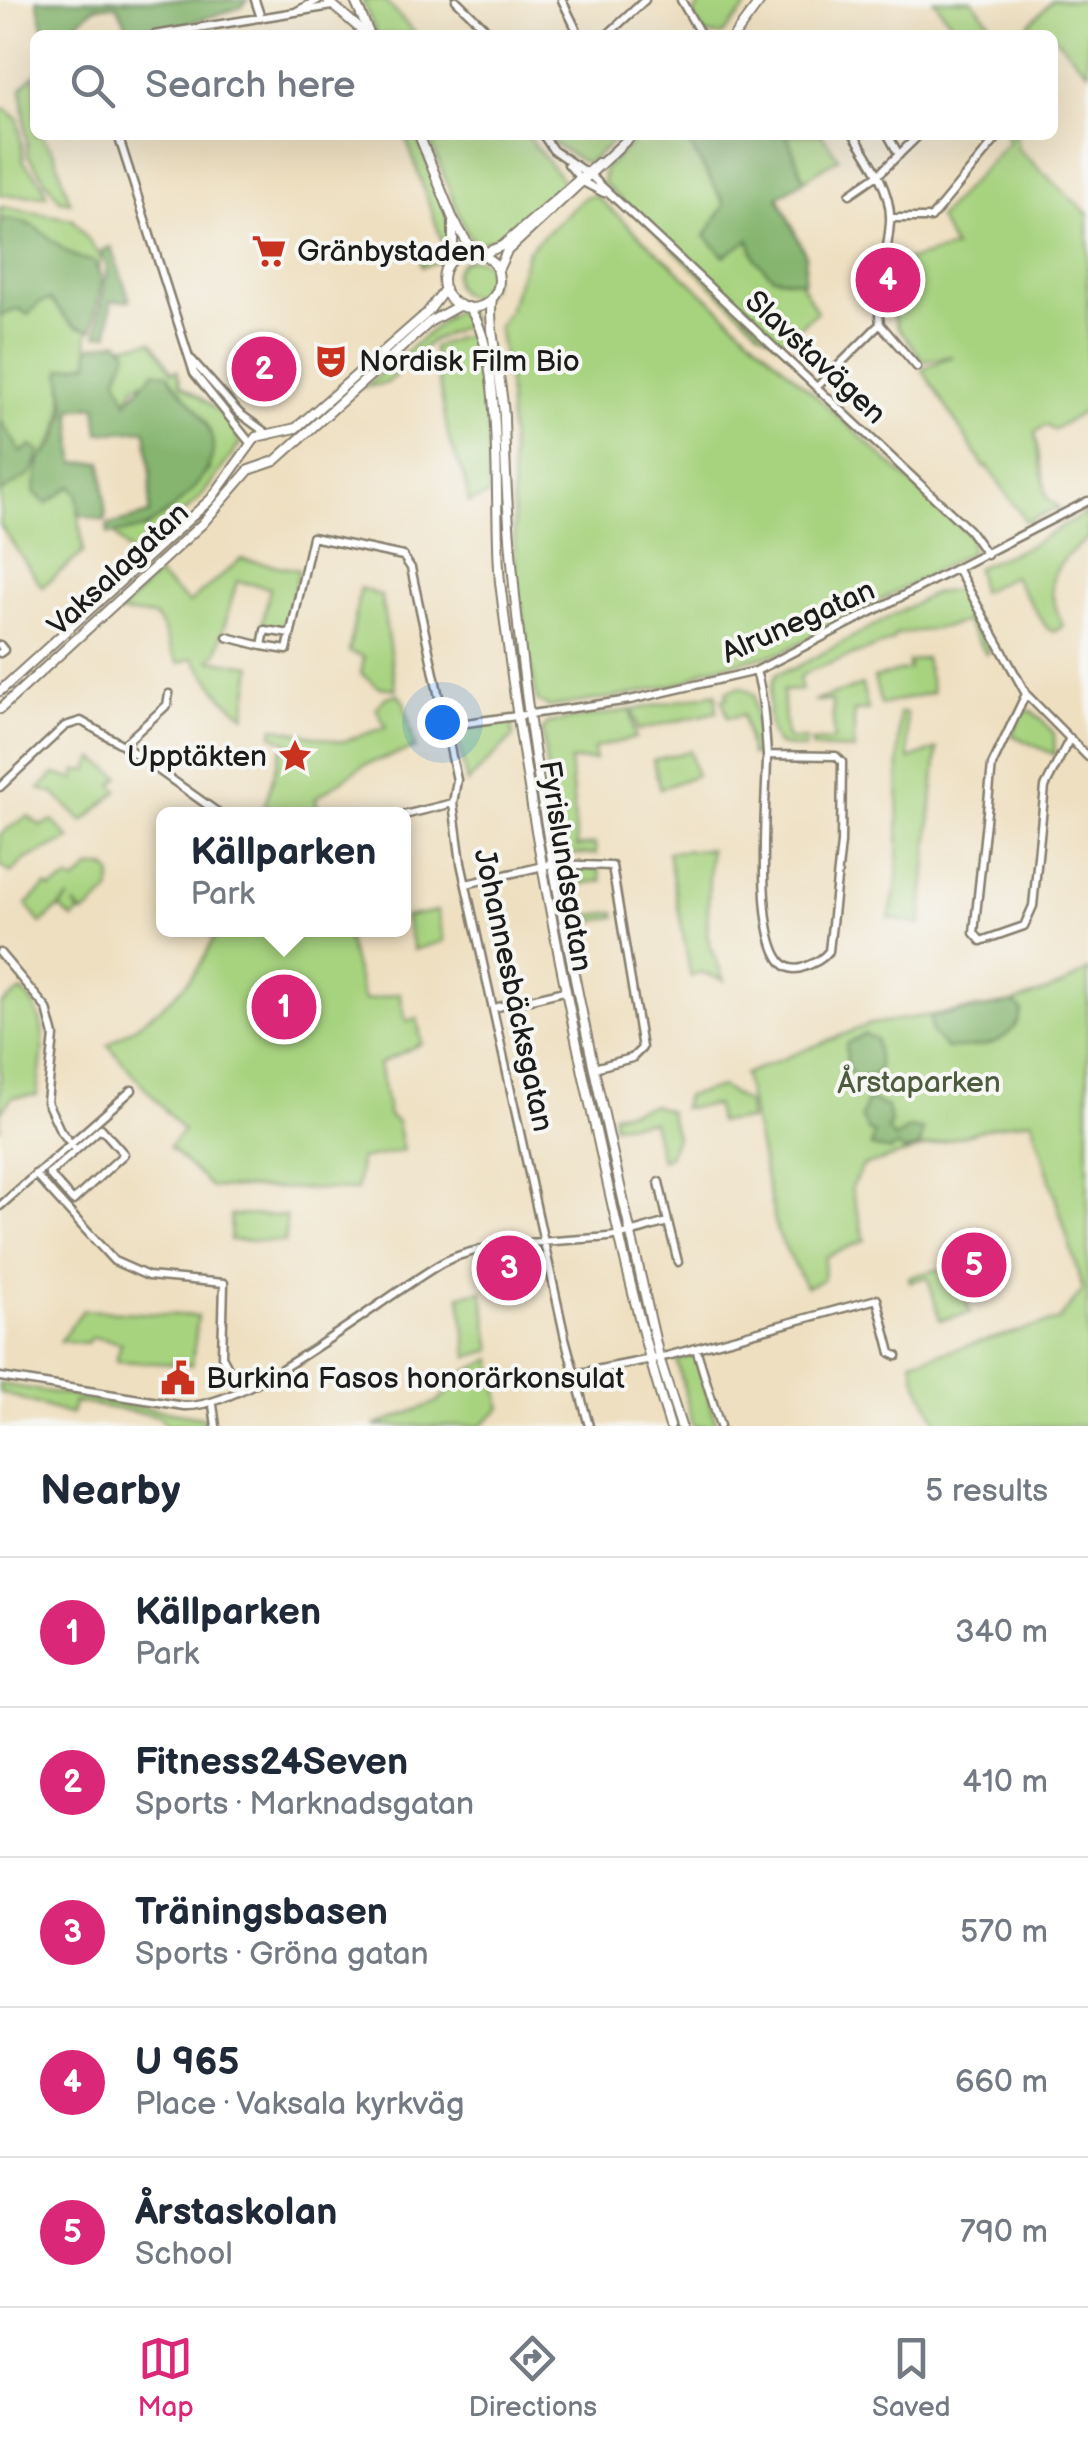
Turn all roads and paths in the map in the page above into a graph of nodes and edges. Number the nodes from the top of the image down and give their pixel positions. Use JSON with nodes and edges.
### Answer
{"nodes":[{"id":1,"x":254,"y":0,"type":"edge"},
{"id":2,"x":318,"y":0,"type":"edge"},
{"id":3,"x":355,"y":0,"type":"edge"},
{"id":4,"x":456,"y":0,"type":"edge"},
{"id":5,"x":562,"y":0,"type":"edge"},
{"id":6,"x":645,"y":0,"type":"edge"},
{"id":7,"x":680,"y":0,"type":"edge"},
{"id":8,"x":761,"y":0,"type":"edge"},
{"id":9,"x":333,"y":5,"type":"edge"},
{"id":10,"x":292,"y":13,"type":"junction"},
{"id":11,"x":261,"y":18,"type":"junction"},
{"id":12,"x":185,"y":30,"type":"edge"},
{"id":13,"x":363,"y":30,"type":"edge"},
{"id":14,"x":367,"y":30,"type":"edge"},
{"id":15,"x":487,"y":30,"type":"edge"},
{"id":16,"x":577,"y":30,"type":"edge"},
{"id":17,"x":613,"y":30,"type":"edge"},
{"id":18,"x":698,"y":30,"type":"edge"},
{"id":19,"x":739,"y":30,"type":"edge"},
{"id":20,"x":120,"y":140,"type":"edge"},
{"id":21,"x":422,"y":140,"type":"edge"},
{"id":22,"x":548,"y":140,"type":"edge"},
{"id":23,"x":626,"y":140,"type":"edge"},
{"id":24,"x":857,"y":140,"type":"edge"},
{"id":25,"x":891,"y":140,"type":"edge"},
{"id":26,"x":914,"y":140,"type":"edge"},
{"id":27,"x":996,"y":140,"type":"edge"},
{"id":28,"x":899,"y":154,"type":"junction"},
{"id":29,"x":879,"y":174,"type":"junction"},
{"id":30,"x":585,"y":177,"type":"junction"},
{"id":31,"x":850,"y":194,"type":"dead end"},
{"id":32,"x":891,"y":218,"type":"junction"},
{"id":33,"x":453,"y":219,"type":"junction"},
{"id":34,"x":477,"y":253,"type":"junction"},
{"id":35,"x":453,"y":258,"type":"junction"},
{"id":36,"x":498,"y":270,"type":"junction"},
{"id":37,"x":445,"y":289,"type":"junction"},
{"id":38,"x":492,"y":298,"type":"junction"},
{"id":39,"x":464,"y":306,"type":"junction"},
{"id":40,"x":880,"y":324,"type":"junction"},
{"id":41,"x":186,"y":351,"type":"junction"},
{"id":42,"x":918,"y":366,"type":"dead end"},
{"id":43,"x":817,"y":387,"type":"junction"},
{"id":44,"x":271,"y":436,"type":"junction"},
{"id":45,"x":251,"y":445,"type":"junction"},
{"id":46,"x":278,"y":457,"type":"junction"},
{"id":47,"x":266,"y":465,"type":"junction"},
{"id":48,"x":1088,"y":502,"type":"edge"},
{"id":49,"x":988,"y":554,"type":"junction"},
{"id":50,"x":958,"y":570,"type":"junction"},
{"id":51,"x":290,"y":634,"type":"junction"},
{"id":52,"x":227,"y":637,"type":"dead end"},
{"id":53,"x":262,"y":646,"type":"junction"},
{"id":54,"x":756,"y":671,"type":"junction"},
{"id":55,"x":0,"y":691,"type":"edge"},
{"id":56,"x":169,"y":694,"type":"dead end"},
{"id":57,"x":1026,"y":694,"type":"junction"},
{"id":58,"x":0,"y":709,"type":"edge"},
{"id":59,"x":531,"y":714,"type":"junction"},
{"id":60,"x":520,"y":715,"type":"junction"},
{"id":61,"x":446,"y":726,"type":"junction"},
{"id":62,"x":1070,"y":738,"type":"junction"},
{"id":63,"x":123,"y":745,"type":"junction"},
{"id":64,"x":767,"y":755,"type":"junction"},
{"id":65,"x":1088,"y":757,"type":"edge"},
{"id":66,"x":0,"y":787,"type":"edge"},
{"id":67,"x":453,"y":802,"type":"junction"},
{"id":68,"x":210,"y":807,"type":"edge"},
{"id":69,"x":411,"y":813,"type":"edge"},
{"id":70,"x":552,"y":864,"type":"junction"},
{"id":71,"x":540,"y":866,"type":"junction"},
{"id":72,"x":466,"y":884,"type":"junction"},
{"id":73,"x":0,"y":953,"type":"edge"},
{"id":74,"x":564,"y":992,"type":"junction"},
{"id":75,"x":494,"y":1008,"type":"junction"},
{"id":76,"x":592,"y":1068,"type":"junction"},
{"id":77,"x":132,"y":1090,"type":"dead end"},
{"id":78,"x":74,"y":1147,"type":"junction"},
{"id":79,"x":35,"y":1174,"type":"junction"},
{"id":80,"x":658,"y":1182,"type":"dead end"},
{"id":81,"x":0,"y":1206,"type":"edge"},
{"id":82,"x":668,"y":1222,"type":"junction"},
{"id":83,"x":631,"y":1232,"type":"junction"},
{"id":84,"x":620,"y":1236,"type":"junction"},
{"id":85,"x":545,"y":1242,"type":"junction"},
{"id":86,"x":678,"y":1262,"type":"dead end"},
{"id":87,"x":696,"y":1348,"type":"junction"},
{"id":88,"x":648,"y":1356,"type":"junction"},
{"id":89,"x":898,"y":1356,"type":"dead end"},
{"id":90,"x":659,"y":1357,"type":"junction"},
{"id":91,"x":575,"y":1374,"type":"junction"},
{"id":92,"x":0,"y":1376,"type":"edge"},
{"id":93,"x":240,"y":1390,"type":"junction"},
{"id":94,"x":214,"y":1405,"type":"junction"},
{"id":95,"x":216,"y":1426,"type":"edge"},
{"id":96,"x":589,"y":1426,"type":"edge"},
{"id":97,"x":670,"y":1426,"type":"edge"},
{"id":98,"x":681,"y":1426,"type":"edge"},
{"id":99,"x":720,"y":1426,"type":"edge"}],
"edges":[{"from":1,"to":11,"type":"street"},
{"from":2,"to":10,"type":"street"},
{"from":3,"to":9,"type":"main road"},
{"from":3,"to":14,"type":"main road"},
{"from":4,"to":15,"type":"street"},
{"from":5,"to":16,"type":"street"},
{"from":6,"to":17,"type":"street"},
{"from":7,"to":18,"type":"street"},
{"from":8,"to":19,"type":"main road"},
{"from":9,"to":10,"type":"street"},
{"from":9,"to":13,"type":"main road"},
{"from":10,"to":11,"type":"street"},
{"from":11,"to":12,"type":"street"},
{"from":20,"to":41,"type":"street"},
{"from":21,"to":33,"type":"main road"},
{"from":22,"to":30,"type":"street","name":"Slavstavägen"},
{"from":23,"to":30,"type":"main road"},
{"from":24,"to":29,"type":"street"},
{"from":25,"to":28,"type":"street"},
{"from":26,"to":28,"type":"street"},
{"from":27,"to":32,"type":"street"},
{"from":28,"to":29,"type":"street"},
{"from":29,"to":31,"type":"street"},
{"from":29,"to":32,"type":"street"},
{"from":30,"to":34,"type":"main road"},
{"from":30,"to":36,"type":"main road"},
{"from":30,"to":43,"type":"street","name":"Slavstavägen"},
{"from":32,"to":40,"type":"street"},
{"from":33,"to":34,"type":"main road"},
{"from":33,"to":35,"type":"main road"},
{"from":34,"to":35,"type":"main road"},
{"from":34,"to":36,"type":"main road"},
{"from":35,"to":37,"type":"main road"},
{"from":36,"to":38,"type":"main road"},
{"from":37,"to":39,"type":"main road"},
{"from":37,"to":44,"type":"main road"},
{"from":38,"to":39,"type":"main road"},
{"from":38,"to":59,"type":"main road","name":"Fyrislundsgatan"},
{"from":39,"to":46,"type":"main road"},
{"from":39,"to":60,"type":"main road","name":"Fyrislundsgatan"},
{"from":40,"to":42,"type":"street"},
{"from":40,"to":43,"type":"street"},
{"from":41,"to":44,"type":"street"},
{"from":41,"to":45,"type":"street"},
{"from":43,"to":49,"type":"street","name":"Slavstavägen"},
{"from":44,"to":45,"type":"main road"},
{"from":44,"to":46,"type":"main road"},
{"from":45,"to":47,"type":"main road"},
{"from":45,"to":55,"type":"main road","name":"Vaksalagatan"},
{"from":46,"to":47,"type":"main road"},
{"from":47,"to":58,"type":"main road","name":"Vaksalagatan"},
{"from":48,"to":49,"type":"street","name":"Alrunegatan"},
{"from":49,"to":50,"type":"street","name":"Alrunegatan"},
{"from":50,"to":54,"type":"street","name":"Alrunegatan"},
{"from":50,"to":57,"type":"street"},
{"from":51,"to":53,"type":"street"},
{"from":51,"to":53,"type":"street"},
{"from":51,"to":61,"type":"street","name":"Johannesbäcksgatan"},
{"from":52,"to":53,"type":"street"},
{"from":54,"to":59,"type":"street","name":"Alrunegatan"},
{"from":54,"to":64,"type":"street"},
{"from":56,"to":63,"type":"street"},
{"from":57,"to":62,"type":"street"},
{"from":57,"to":62,"type":"street"},
{"from":59,"to":60,"type":"street","name":"Alrunegatan"},
{"from":59,"to":70,"type":"main road","name":"Fyrislundsgatan"},
{"from":60,"to":61,"type":"street","name":"Alrunegatan"},
{"from":60,"to":71,"type":"main road","name":"Fyrislundsgatan"},
{"from":61,"to":67,"type":"street","name":"Johannesbäcksgatan"},
{"from":62,"to":65,"type":"street"},
{"from":63,"to":66,"type":"street"},
{"from":63,"to":68,"type":"street"},
{"from":64,"to":64,"type":"street"},
{"from":67,"to":69,"type":"street"},
{"from":67,"to":72,"type":"street","name":"Johannesbäcksgatan"},
{"from":70,"to":71,"type":"street"},
{"from":70,"to":76,"type":"main road","name":"Fyrislundsgatan"},
{"from":70,"to":76,"type":"street"},
{"from":71,"to":72,"type":"street"},
{"from":71,"to":74,"type":"main road","name":"Fyrislundsgatan"},
{"from":72,"to":75,"type":"street","name":"Johannesbäcksgatan"},
{"from":73,"to":78,"type":"street"},
{"from":74,"to":75,"type":"street"},
{"from":74,"to":84,"type":"main road","name":"Fyrislundsgatan"},
{"from":75,"to":85,"type":"street","name":"Johannesbäcksgatan"},
{"from":76,"to":83,"type":"main road","name":"Fyrislundsgatan"},
{"from":77,"to":78,"type":"street"},
{"from":78,"to":78,"type":"street"},
{"from":78,"to":79,"type":"street"},
{"from":79,"to":81,"type":"street"},
{"from":79,"to":93,"type":"street"},
{"from":80,"to":82,"type":"street"},
{"from":82,"to":83,"type":"street"},
{"from":82,"to":86,"type":"street"},
{"from":83,"to":84,"type":"street"},
{"from":83,"to":90,"type":"main road","name":"Fyrislundsgatan"},
{"from":84,"to":85,"type":"street"},
{"from":84,"to":88,"type":"main road","name":"Fyrislundsgatan"},
{"from":85,"to":91,"type":"street","name":"Johannesbäcksgatan"},
{"from":85,"to":93,"type":"street"},
{"from":87,"to":89,"type":"street"},
{"from":87,"to":90,"type":"street"},
{"from":87,"to":99,"type":"street"},
{"from":88,"to":90,"type":"street"},
{"from":88,"to":91,"type":"street"},
{"from":88,"to":97,"type":"main road","name":"Fyrislundsgatan"},
{"from":90,"to":98,"type":"main road","name":"Fyrislundsgatan"},
{"from":91,"to":96,"type":"street","name":"Johannesbäcksgatan"},
{"from":92,"to":94,"type":"street"},
{"from":93,"to":94,"type":"street"},
{"from":94,"to":95,"type":"street"}]}
